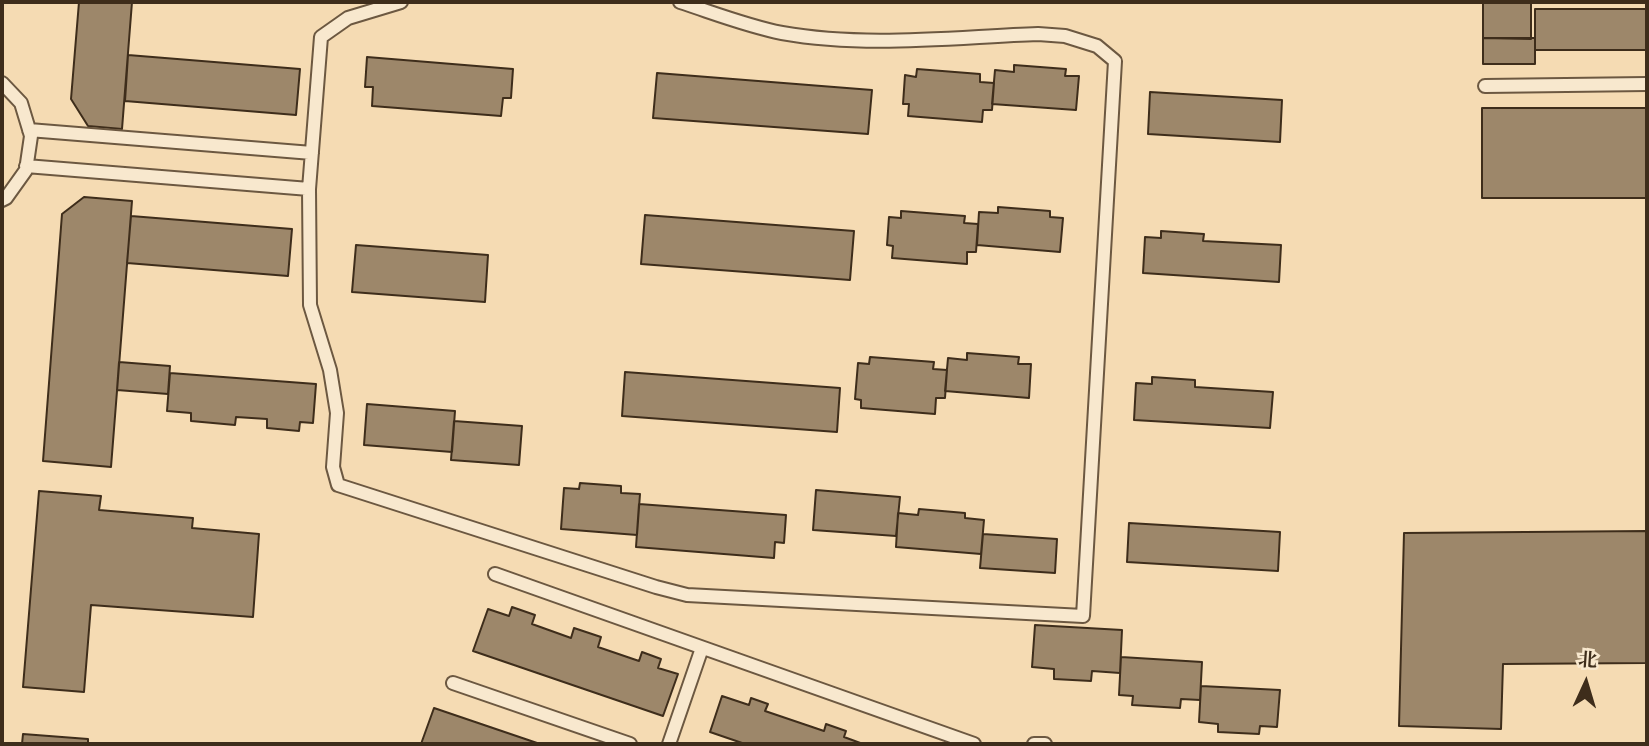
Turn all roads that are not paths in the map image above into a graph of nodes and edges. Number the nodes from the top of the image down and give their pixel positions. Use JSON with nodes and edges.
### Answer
{"nodes":[{"id":1,"x":401,"y":2,"type":"edge"},
{"id":2,"x":680,"y":2,"type":"edge"},
{"id":3,"x":2,"y":83,"type":"edge"},
{"id":4,"x":1647,"y":84,"type":"edge"},
{"id":5,"x":1485,"y":86,"type":"dead end"},
{"id":6,"x":29,"y":130,"type":"junction"},
{"id":7,"x":312,"y":153,"type":"junction"},
{"id":8,"x":26,"y":166,"type":"junction"},
{"id":9,"x":309,"y":189,"type":"junction"},
{"id":10,"x":2,"y":200,"type":"edge"},
{"id":11,"x":495,"y":574,"type":"dead end"},
{"id":12,"x":702,"y":648,"type":"junction"},
{"id":13,"x":453,"y":683,"type":"dead end"},
{"id":14,"x":630,"y":744,"type":"edge"},
{"id":15,"x":669,"y":744,"type":"edge"},
{"id":16,"x":974,"y":744,"type":"edge"},
{"id":17,"x":1034,"y":744,"type":"edge"},
{"id":18,"x":1045,"y":744,"type":"edge"}],
"edges":[{"from":1,"to":7,"type":"lane"},
{"from":2,"to":9,"type":"lane"},
{"from":3,"to":6,"type":"lane"},
{"from":4,"to":5,"type":"lane"},
{"from":6,"to":7,"type":"lane"},
{"from":6,"to":8,"type":"lane"},
{"from":7,"to":9,"type":"lane"},
{"from":8,"to":9,"type":"lane"},
{"from":8,"to":10,"type":"lane"},
{"from":11,"to":12,"type":"lane"},
{"from":12,"to":15,"type":"lane"},
{"from":12,"to":16,"type":"lane"},
{"from":13,"to":14,"type":"lane"},
{"from":17,"to":18,"type":"lane"}]}
